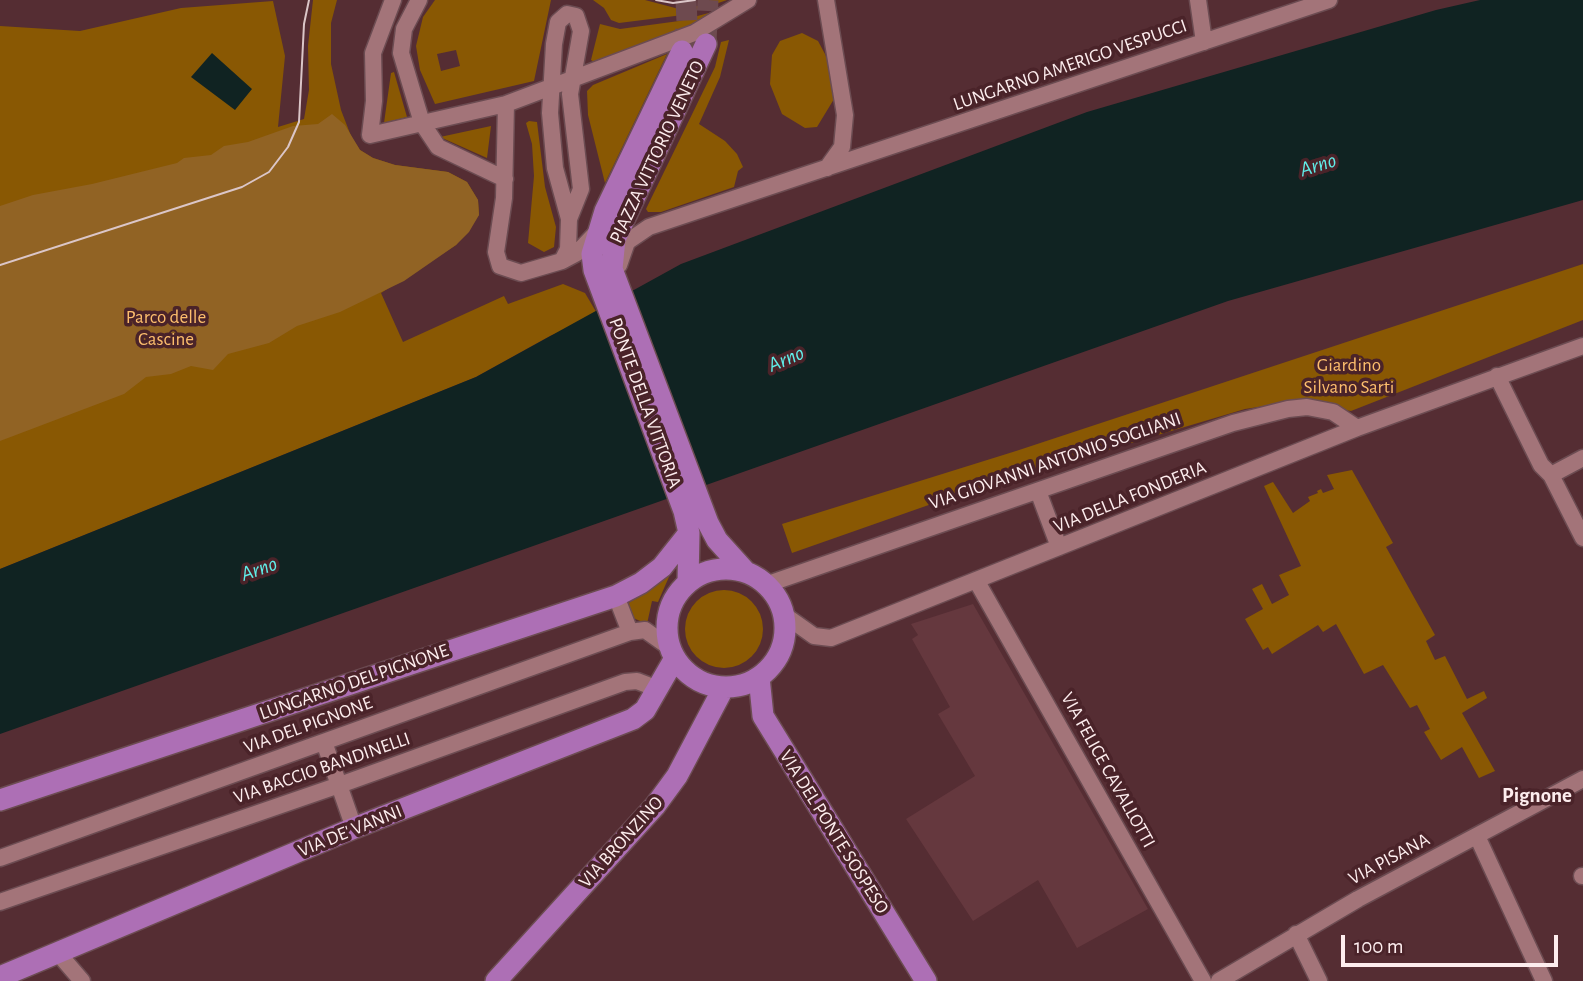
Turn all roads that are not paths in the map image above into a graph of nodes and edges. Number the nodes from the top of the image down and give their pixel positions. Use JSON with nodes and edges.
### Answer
{"nodes":[{"id":1,"x":393,"y":0,"type":"edge"},
{"id":2,"x":419,"y":0,"type":"edge"},
{"id":3,"x":747,"y":0,"type":"edge"},
{"id":4,"x":826,"y":0,"type":"edge"},
{"id":5,"x":1198,"y":0,"type":"edge"},
{"id":6,"x":1329,"y":0,"type":"edge"},
{"id":7,"x":1204,"y":42,"type":"junction"},
{"id":8,"x":706,"y":44,"type":"tunnel mouth"},
{"id":9,"x":682,"y":51,"type":"tunnel mouth"},
{"id":10,"x":572,"y":79,"type":"junction"},
{"id":11,"x":551,"y":87,"type":"junction"},
{"id":12,"x":506,"y":104,"type":"junction"},
{"id":13,"x":422,"y":123,"type":"junction"},
{"id":14,"x":864,"y":156,"type":"joint"},
{"id":15,"x":827,"y":168,"type":"junction"},
{"id":16,"x":505,"y":179,"type":"junction"},
{"id":17,"x":569,"y":219,"type":"junction"},
{"id":18,"x":597,"y":233,"type":"junction"},
{"id":19,"x":562,"y":261,"type":"junction"},
{"id":20,"x":605,"y":272,"type":"junction"},
{"id":21,"x":1583,"y":346,"type":"edge"},
{"id":22,"x":1497,"y":376,"type":"junction"},
{"id":23,"x":1357,"y":428,"type":"junction"},
{"id":24,"x":1583,"y":458,"type":"edge"},
{"id":25,"x":1551,"y":475,"type":"junction"},
{"id":26,"x":1038,"y":491,"type":"junction"},
{"id":27,"x":693,"y":523,"type":"junction"},
{"id":28,"x":1583,"y":538,"type":"edge"},
{"id":29,"x":1059,"y":547,"type":"junction"},
{"id":30,"x":745,"y":571,"type":"junction"},
{"id":31,"x":976,"y":580,"type":"junction"},
{"id":32,"x":688,"y":582,"type":"junction"},
{"id":33,"x":768,"y":584,"type":"junction"},
{"id":34,"x":617,"y":596,"type":"junction"},
{"id":35,"x":783,"y":614,"type":"junction"},
{"id":36,"x":629,"y":632,"type":"junction"},
{"id":37,"x":672,"y":653,"type":"junction"},
{"id":38,"x":759,"y":677,"type":"junction"},
{"id":39,"x":724,"y":687,"type":"junction"},
{"id":40,"x":657,"y":688,"type":"junction"},
{"id":41,"x":324,"y":742,"type":"junction"},
{"id":42,"x":1583,"y":779,"type":"edge"},
{"id":43,"x":339,"y":785,"type":"junction"},
{"id":44,"x":0,"y":800,"type":"edge"},
{"id":45,"x":354,"y":828,"type":"junction"},
{"id":46,"x":1477,"y":836,"type":"junction"},
{"id":47,"x":0,"y":858,"type":"edge"},
{"id":48,"x":0,"y":902,"type":"edge"},
{"id":49,"x":1296,"y":934,"type":"junction"},
{"id":50,"x":58,"y":953,"type":"junction"},
{"id":51,"x":0,"y":977,"type":"edge"},
{"id":52,"x":82,"y":981,"type":"edge"},
{"id":53,"x":496,"y":981,"type":"edge"},
{"id":54,"x":926,"y":981,"type":"edge"},
{"id":55,"x":1203,"y":981,"type":"edge"},
{"id":56,"x":1219,"y":981,"type":"edge"},
{"id":57,"x":1319,"y":981,"type":"edge"},
{"id":58,"x":1544,"y":981,"type":"edge"}],
"edges":[{"from":1,"to":13,"type":"street","name":"PIAZZA VITTORIO VENETO"},
{"from":2,"to":13,"type":"street"},
{"from":3,"to":10,"type":"street","name":"PIAZZA VITTORIO VENETO"},
{"from":4,"to":15,"type":"street"},
{"from":5,"to":7,"type":"street"},
{"from":6,"to":7,"type":"street","name":"LUNGARNO AMERIGO VESPUCCI"},
{"from":7,"to":14,"type":"street","name":"LUNGARNO AMERIGO VESPUCCI"},
{"from":8,"to":20,"type":"main road","name":"PIAZZA VITTORIO VENETO"},
{"from":9,"to":18,"type":"main road","name":"PIAZZA VITTORIO VENETO"},
{"from":10,"to":11,"type":"street","name":"PIAZZA VITTORIO VENETO"},
{"from":10,"to":11,"type":"street"},
{"from":10,"to":17,"type":"street"},
{"from":11,"to":12,"type":"street","name":"PIAZZA VITTORIO VENETO"},
{"from":11,"to":17,"type":"street"},
{"from":12,"to":13,"type":"street","name":"PIAZZA VITTORIO VENETO"},
{"from":12,"to":16,"type":"street","name":"PIAZZA VITTORIO VENETO"},
{"from":13,"to":16,"type":"street"},
{"from":14,"to":15,"type":"street","name":"PIAZZA VITTORIO VENETO"},
{"from":15,"to":20,"type":"street","name":"PIAZZA VITTORIO VENETO"},
{"from":16,"to":19,"type":"street","name":"PIAZZA VITTORIO VENETO"},
{"from":17,"to":19,"type":"street"},
{"from":18,"to":19,"type":"street","name":"PIAZZA VITTORIO VENETO"},
{"from":18,"to":20,"type":"main road","name":"PIAZZA VITTORIO VENETO"},
{"from":19,"to":20,"type":"street"},
{"from":20,"to":27,"type":"main road","name":"PONTE DELLA VITTORIA"},
{"from":21,"to":22,"type":"street","name":"VIA DELLA FONDERIA"},
{"from":22,"to":23,"type":"street","name":"VIA DELLA FONDERIA"},
{"from":22,"to":25,"type":"street"},
{"from":23,"to":26,"type":"street","name":"VIA GIOVANNI ANTONIO SOGLIANI"},
{"from":23,"to":29,"type":"street","name":"VIA DELLA FONDERIA"},
{"from":24,"to":25,"type":"street"},
{"from":25,"to":28,"type":"street"},
{"from":26,"to":29,"type":"street"},
{"from":26,"to":33,"type":"street","name":"VIA GIOVANNI ANTONIO SOGLIANI"},
{"from":27,"to":30,"type":"main road"},
{"from":27,"to":32,"type":"main road"},
{"from":27,"to":34,"type":"main road","name":"LUNGARNO DEL PIGNONE"},
{"from":29,"to":31,"type":"street","name":"VIA DELLA FONDERIA"},
{"from":30,"to":32,"type":"main road"},
{"from":30,"to":33,"type":"main road"},
{"from":31,"to":35,"type":"street","name":"VIA DELLA FONDERIA"},
{"from":31,"to":55,"type":"street","name":"VIA FELICE CAVALLOTTI"},
{"from":32,"to":37,"type":"main road"},
{"from":33,"to":35,"type":"main road"},
{"from":34,"to":36,"type":"street"},
{"from":34,"to":44,"type":"main road","name":"LUNGARNO DEL PIGNONE"},
{"from":35,"to":38,"type":"main road"},
{"from":36,"to":37,"type":"street"},
{"from":36,"to":41,"type":"street","name":"VIA DEL PIGNONE"},
{"from":37,"to":39,"type":"main road"},
{"from":37,"to":40,"type":"main road","name":"VIA DE' VANNI"},
{"from":38,"to":39,"type":"main road"},
{"from":38,"to":54,"type":"main road","name":"VIA DEL PONTE SOSPESO"},
{"from":39,"to":53,"type":"main road","name":"VIA BRONZINO"},
{"from":40,"to":43,"type":"street","name":"VIA BACCIO BANDINELLI"},
{"from":40,"to":45,"type":"main road","name":"VIA DE' VANNI"},
{"from":41,"to":43,"type":"street"},
{"from":41,"to":47,"type":"street","name":"VIA DEL PIGNONE"},
{"from":42,"to":46,"type":"street","name":"VIA PISANA"},
{"from":43,"to":45,"type":"street"},
{"from":43,"to":48,"type":"street","name":"VIA BACCIO BANDINELLI"},
{"from":45,"to":50,"type":"main road","name":"VIA DE' VANNI"},
{"from":46,"to":49,"type":"street","name":"VIA PISANA"},
{"from":46,"to":58,"type":"street"},
{"from":49,"to":56,"type":"street","name":"VIA PISANA"},
{"from":49,"to":57,"type":"street"},
{"from":50,"to":51,"type":"main road","name":"VIA DE' VANNI"},
{"from":50,"to":52,"type":"street"}]}
